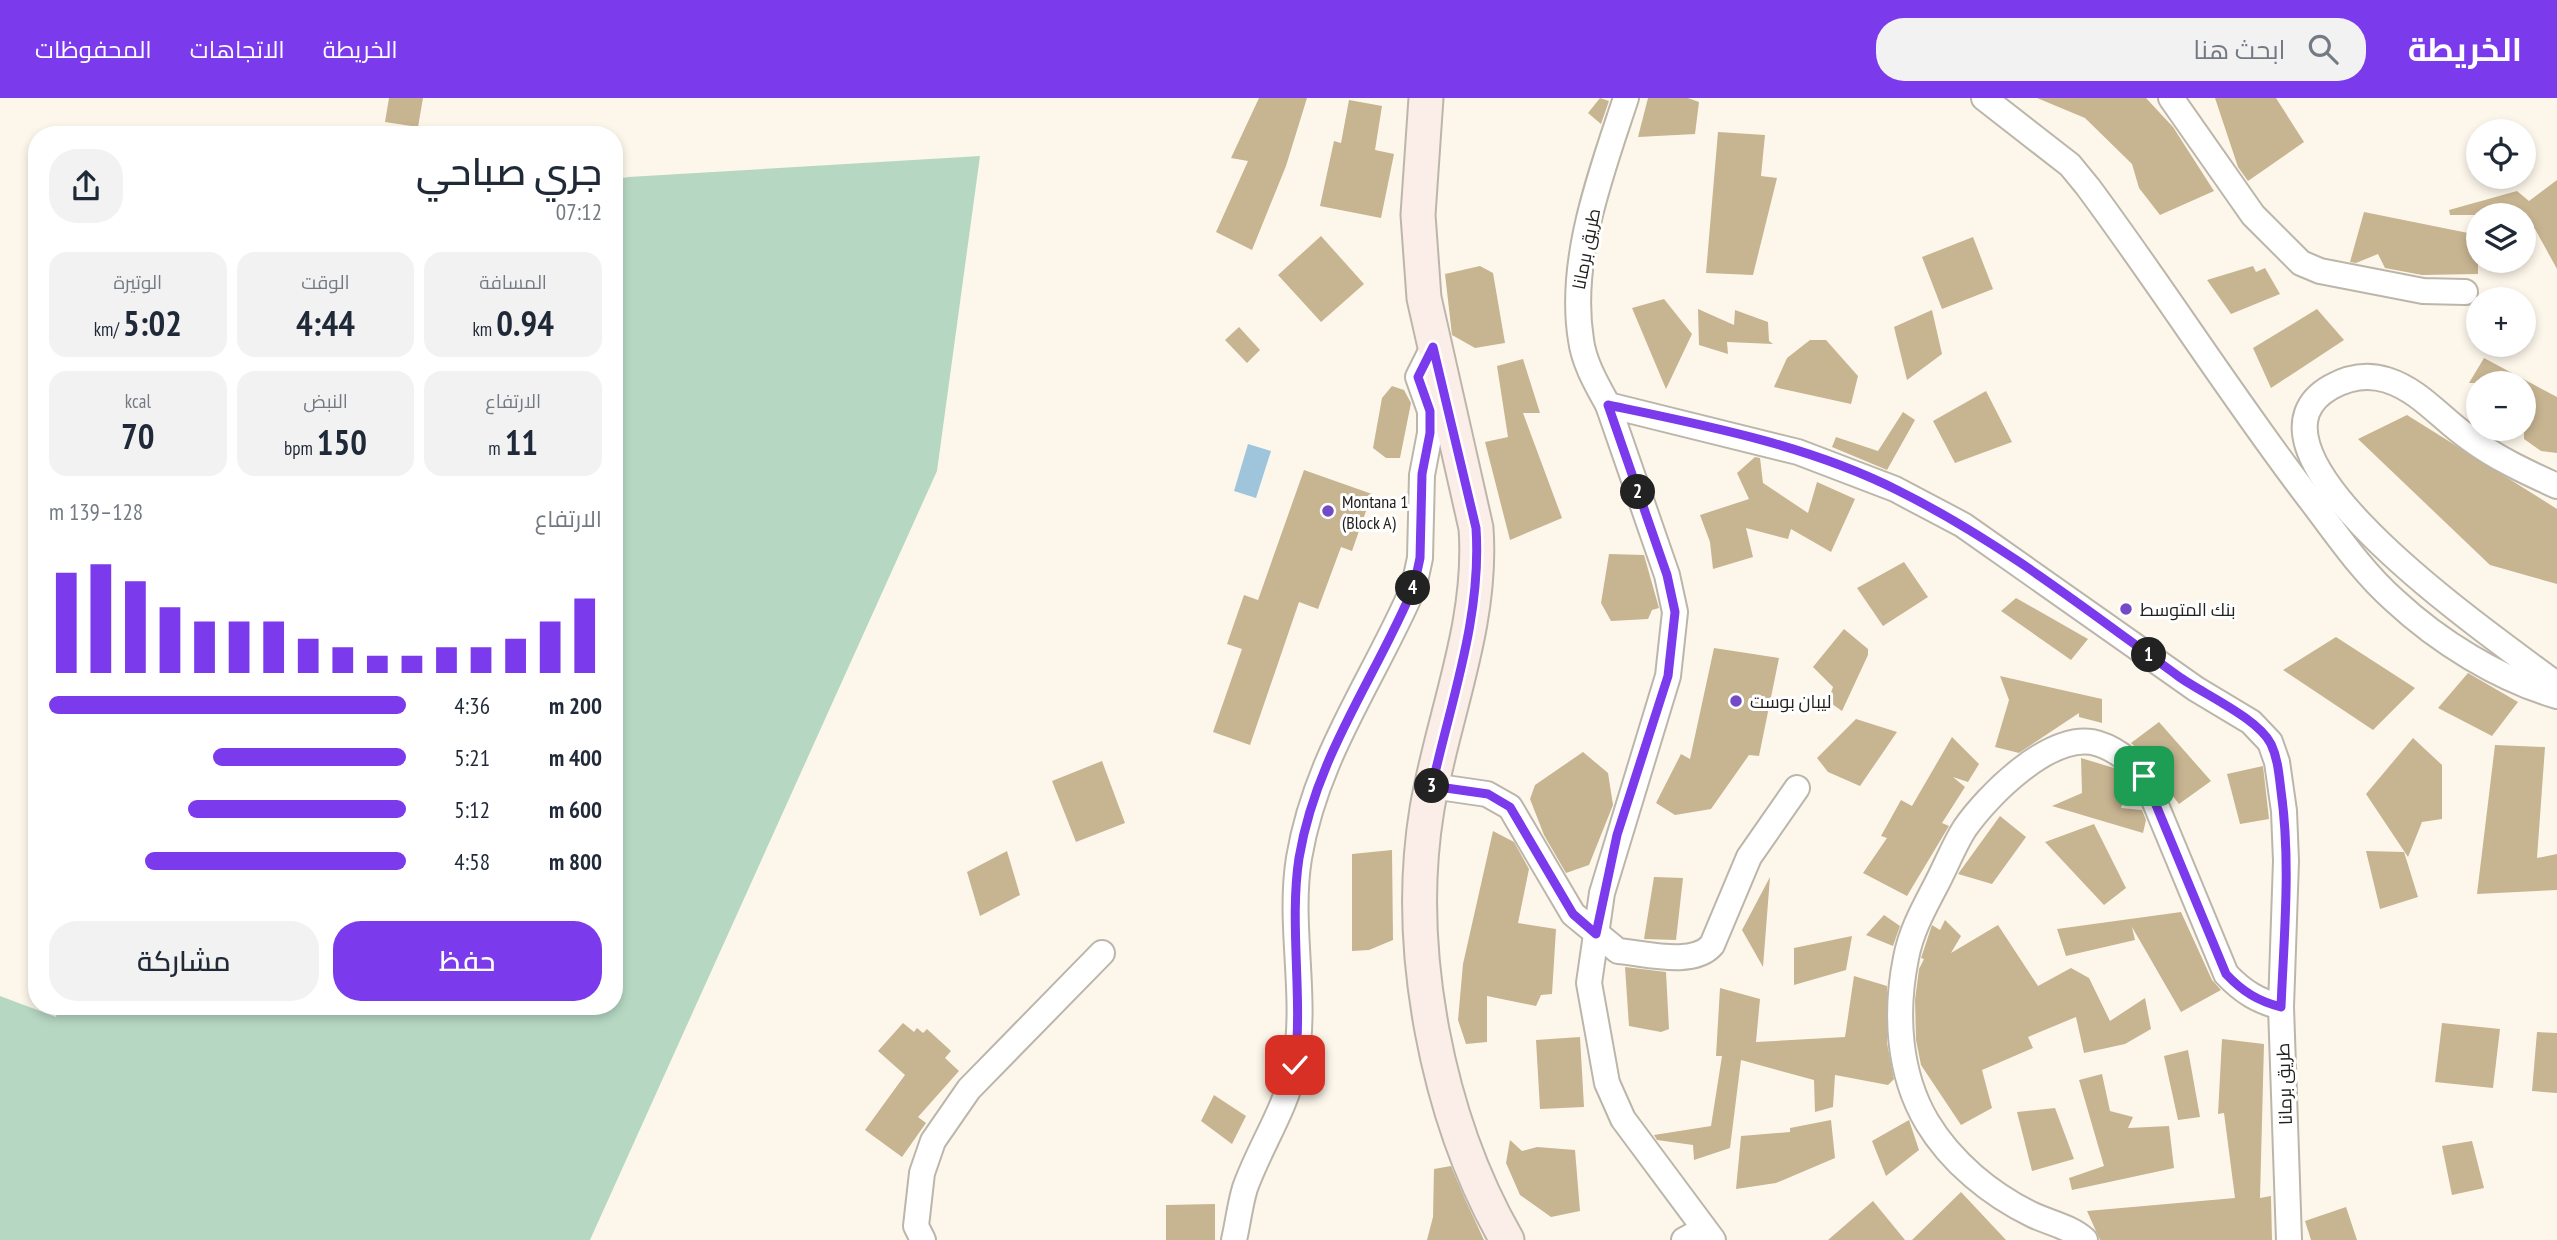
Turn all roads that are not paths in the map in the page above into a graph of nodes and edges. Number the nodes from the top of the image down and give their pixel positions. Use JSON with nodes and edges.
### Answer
{"nodes":[{"id":1,"x":1426,"y":98,"type":"edge"},
{"id":2,"x":1626,"y":98,"type":"edge"},
{"id":3,"x":1984,"y":98,"type":"edge"},
{"id":4,"x":2171,"y":98,"type":"edge"},
{"id":5,"x":2465,"y":292,"type":"dead end"},
{"id":6,"x":1433,"y":347,"type":"junction"},
{"id":7,"x":1608,"y":405,"type":"junction"},
{"id":8,"x":2557,"y":486,"type":"edge"},
{"id":9,"x":2557,"y":685,"type":"edge"},
{"id":10,"x":2557,"y":696,"type":"edge"},
{"id":11,"x":1432,"y":786,"type":"junction"},
{"id":12,"x":1797,"y":788,"type":"dead end"},
{"id":13,"x":1596,"y":934,"type":"junction"},
{"id":14,"x":1102,"y":953,"type":"dead end"},
{"id":15,"x":2281,"y":1007,"type":"junction"},
{"id":16,"x":1700,"y":1236,"type":"edge"},
{"id":17,"x":923,"y":1240,"type":"edge"},
{"id":18,"x":1234,"y":1240,"type":"edge"},
{"id":19,"x":1507,"y":1240,"type":"edge"},
{"id":20,"x":2085,"y":1240,"type":"edge"},
{"id":21,"x":2289,"y":1240,"type":"edge"}],
"edges":[{"from":1,"to":6,"type":"main road"},
{"from":2,"to":7,"type":"street","name":"طريق برمانا"},
{"from":3,"to":10,"type":"street"},
{"from":4,"to":5,"type":"street"},
{"from":6,"to":11,"type":"main road"},
{"from":6,"to":18,"type":"street"},
{"from":7,"to":13,"type":"street"},
{"from":7,"to":15,"type":"street","name":"طريق برمانا"},
{"from":8,"to":9,"type":"street"},
{"from":11,"to":13,"type":"street"},
{"from":11,"to":19,"type":"main road"},
{"from":12,"to":13,"type":"street"},
{"from":13,"to":16,"type":"street"},
{"from":14,"to":17,"type":"street"},
{"from":15,"to":20,"type":"street"},
{"from":15,"to":21,"type":"street","name":"طريق برمانا"}]}
